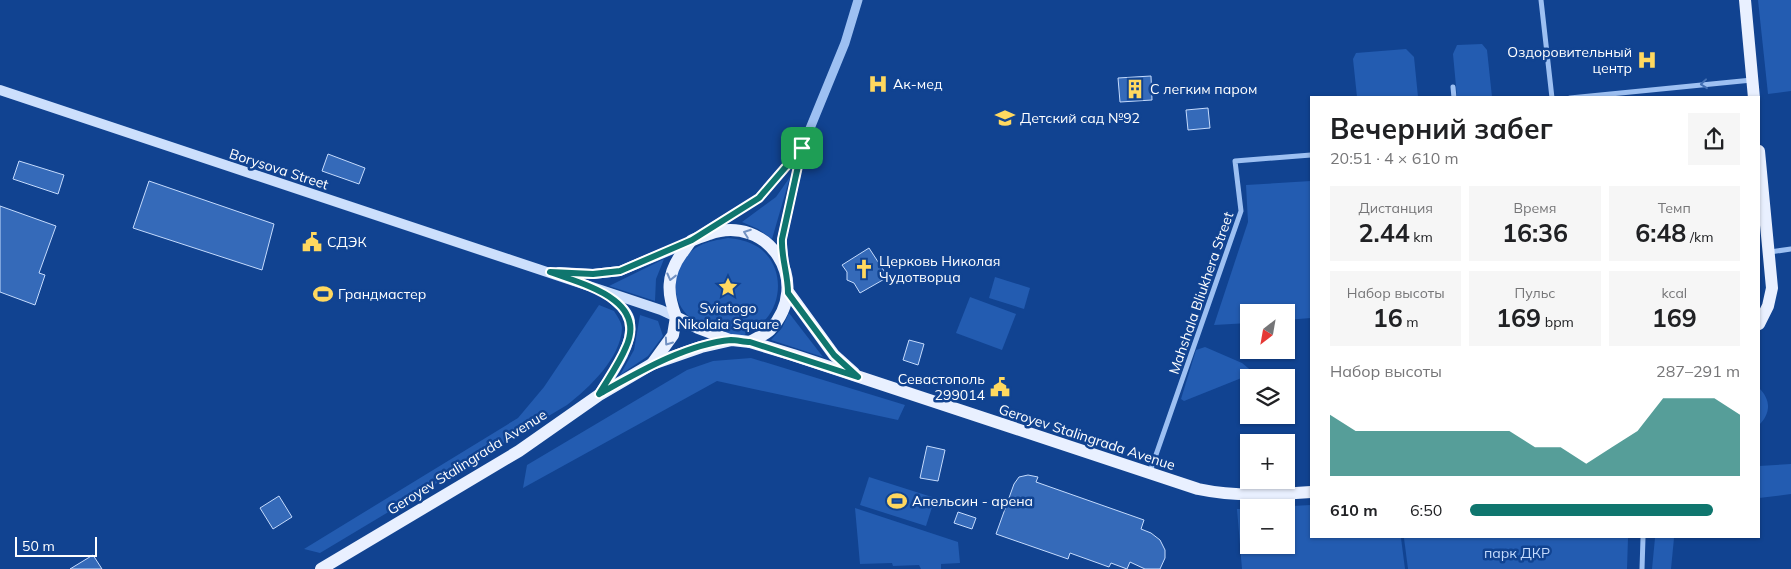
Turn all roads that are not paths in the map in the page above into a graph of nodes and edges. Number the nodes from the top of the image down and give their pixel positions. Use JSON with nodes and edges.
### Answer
{"nodes":[{"id":1,"x":858,"y":0,"type":"edge"},
{"id":2,"x":1541,"y":0,"type":"edge"},
{"id":3,"x":1745,"y":0,"type":"edge"},
{"id":4,"x":1752,"y":80,"type":"junction"},
{"id":5,"x":1453,"y":87,"type":"dead end"},
{"id":6,"x":0,"y":90,"type":"edge"},
{"id":7,"x":1454,"y":96,"type":"edge"},
{"id":8,"x":1552,"y":96,"type":"edge"},
{"id":9,"x":1590,"y":96,"type":"edge"},
{"id":10,"x":1754,"y":96,"type":"edge"},
{"id":11,"x":802,"y":148,"type":"junction"},
{"id":12,"x":1310,"y":155,"type":"edge"},
{"id":13,"x":1760,"y":175,"type":"edge"},
{"id":14,"x":692,"y":240,"type":"junction"},
{"id":15,"x":1791,"y":248,"type":"edge"},
{"id":16,"x":1770,"y":252,"type":"junction"},
{"id":17,"x":784,"y":264,"type":"junction"},
{"id":18,"x":550,"y":272,"type":"junction"},
{"id":19,"x":601,"y":290,"type":"junction"},
{"id":20,"x":788,"y":293,"type":"junction"},
{"id":21,"x":676,"y":317,"type":"junction"},
{"id":22,"x":1760,"y":322,"type":"edge"},
{"id":23,"x":732,"y":340,"type":"junction"},
{"id":24,"x":750,"y":342,"type":"junction"},
{"id":25,"x":652,"y":364,"type":"junction"},
{"id":26,"x":858,"y":377,"type":"junction"},
{"id":27,"x":599,"y":394,"type":"junction"},
{"id":28,"x":1150,"y":473,"type":"junction"},
{"id":29,"x":1310,"y":492,"type":"edge"},
{"id":30,"x":1644,"y":538,"type":"edge"},
{"id":31,"x":321,"y":569,"type":"edge"},
{"id":32,"x":1642,"y":569,"type":"edge"}],
"edges":[{"from":1,"to":11,"type":"street"},
{"from":2,"to":8,"type":"street"},
{"from":3,"to":4,"type":"main road"},
{"from":4,"to":9,"type":"street","one_way":true},
{"from":4,"to":10,"type":"main road"},
{"from":5,"to":7,"type":"street"},
{"from":6,"to":18,"type":"main road","name":"Borysova Street"},
{"from":11,"to":14,"type":"street"},
{"from":11,"to":17,"type":"street"},
{"from":12,"to":28,"type":"street","name":"Mahshala Bliukhera Street"},
{"from":13,"to":16,"type":"main road"},
{"from":17,"to":14,"type":"main road","one_way":true},
{"from":14,"to":18,"type":"main road","name":"Borysova Street"},
{"from":14,"to":21,"type":"main road","one_way":true},
{"from":15,"to":16,"type":"street"},
{"from":16,"to":22,"type":"main road"},
{"from":17,"to":20,"type":"main road"},
{"from":18,"to":19,"type":"main road","name":"Borysova Street"},
{"from":19,"to":21,"type":"main road","name":"Borysova Street"},
{"from":19,"to":27,"type":"main road"},
{"from":20,"to":24,"type":"main road"},
{"from":20,"to":26,"type":"main road","name":"Geroyev Stalingrada Avenue"},
{"from":21,"to":23,"type":"main road"},
{"from":21,"to":25,"type":"main road","name":"Geroyev Stalingrada Avenue","one_way":true},
{"from":23,"to":24,"type":"main road","name":"Geroyev Stalingrada Avenue"},
{"from":23,"to":25,"type":"main road","name":"Geroyev Stalingrada Avenue"},
{"from":24,"to":26,"type":"main road","name":"Geroyev Stalingrada Avenue"},
{"from":25,"to":27,"type":"main road","name":"Geroyev Stalingrada Avenue"},
{"from":26,"to":28,"type":"main road","name":"Geroyev Stalingrada Avenue"},
{"from":27,"to":31,"type":"main road","name":"Geroyev Stalingrada Avenue"},
{"from":28,"to":29,"type":"main road","name":"Geroyev Stalingrada Avenue"},
{"from":30,"to":32,"type":"street"}]}
